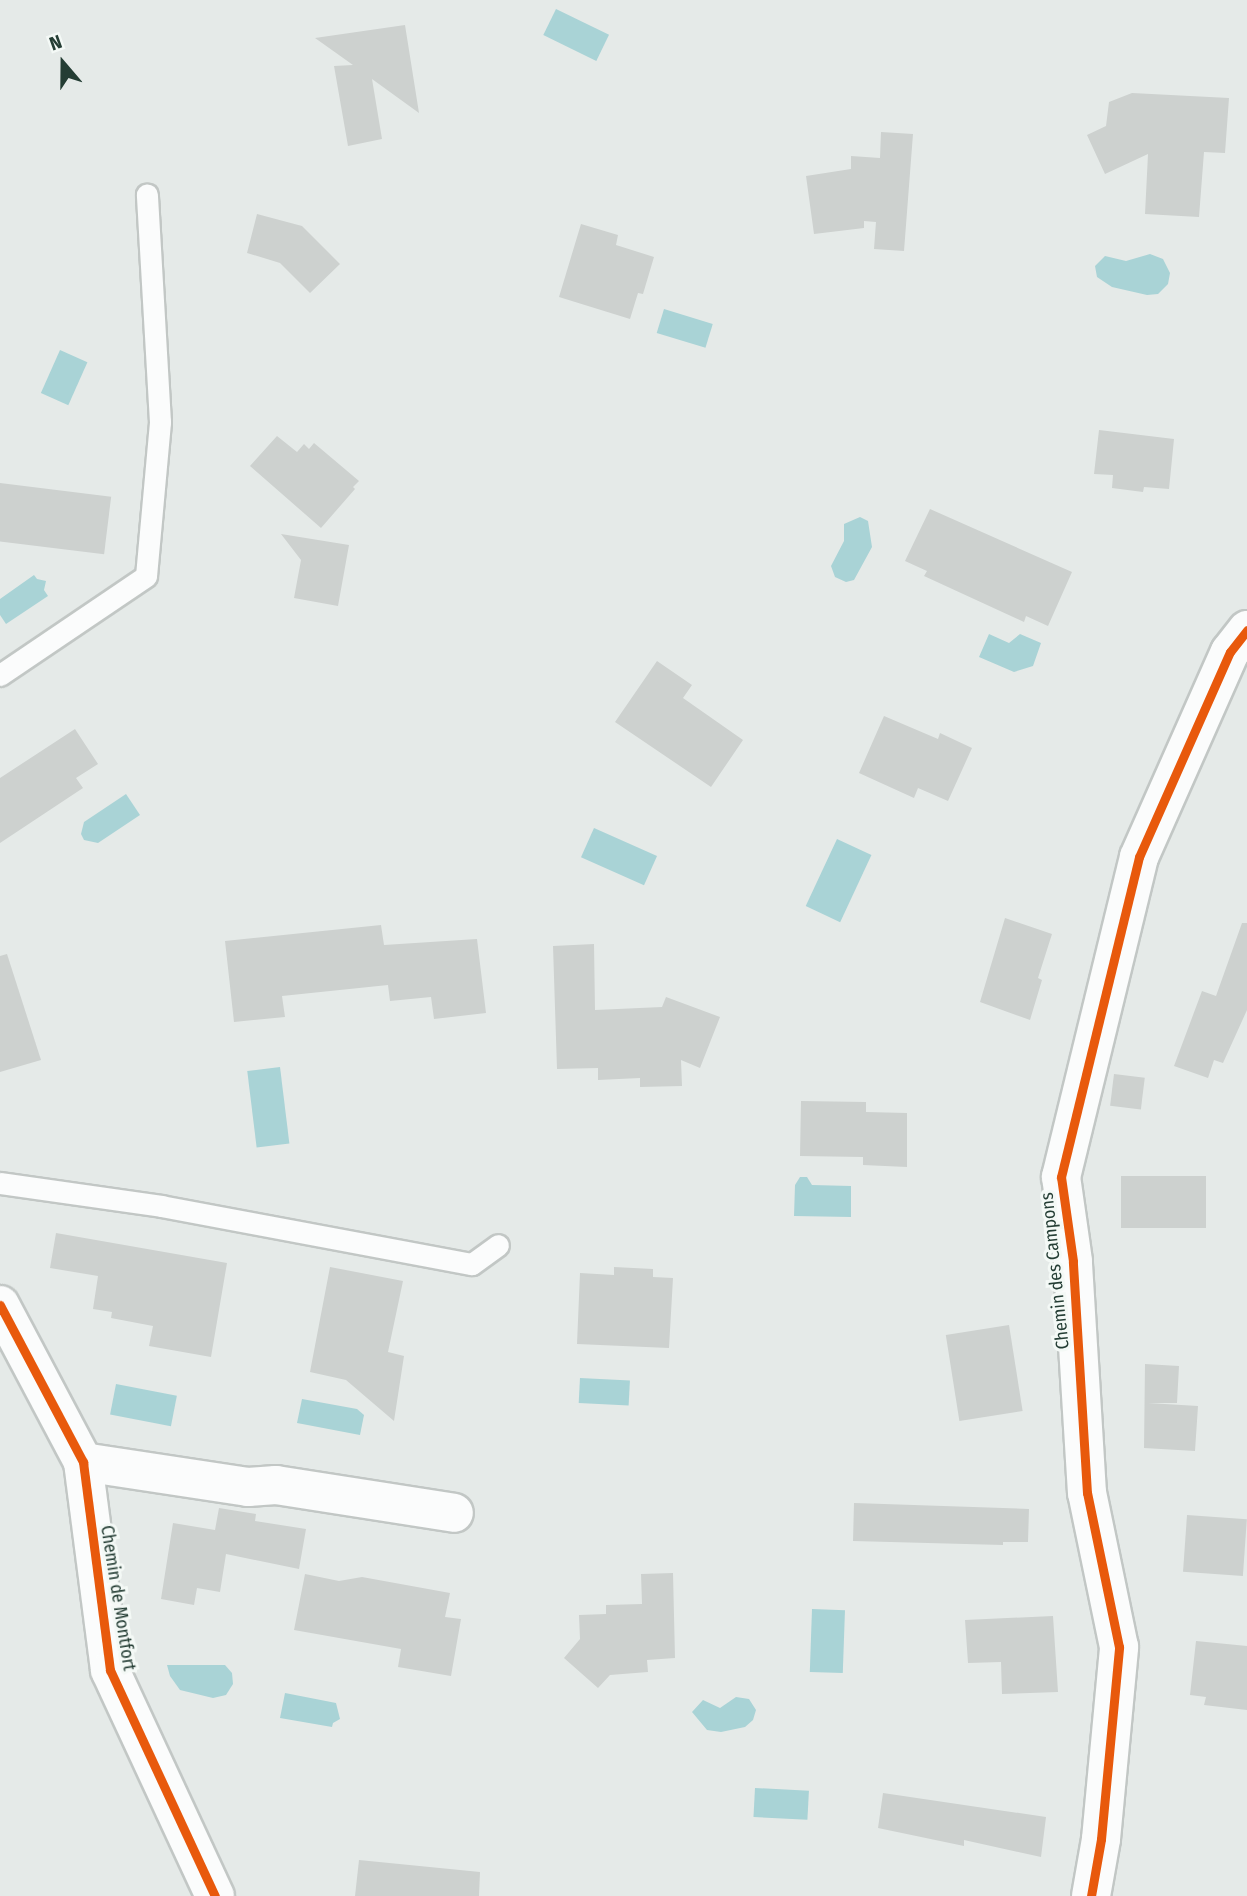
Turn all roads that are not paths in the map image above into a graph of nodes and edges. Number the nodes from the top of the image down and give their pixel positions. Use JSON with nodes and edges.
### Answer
{"nodes":[{"id":1,"x":147,"y":194,"type":"dead end"},
{"id":2,"x":1247,"y":629,"type":"edge"},
{"id":3,"x":0,"y":675,"type":"edge"},
{"id":4,"x":0,"y":1182,"type":"edge"},
{"id":5,"x":498,"y":1245,"type":"dead end"},
{"id":6,"x":0,"y":1305,"type":"edge"},
{"id":7,"x":83,"y":1462,"type":"junction"},
{"id":8,"x":454,"y":1513,"type":"dead end"},
{"id":9,"x":215,"y":1896,"type":"edge"},
{"id":10,"x":1091,"y":1896,"type":"edge"}],
"edges":[{"from":1,"to":3,"type":"lane"},
{"from":2,"to":10,"type":"street","name":"Chemin des Campons"},
{"from":4,"to":5,"type":"lane"},
{"from":6,"to":7,"type":"street","name":"Chemin de Montfort"},
{"from":7,"to":8,"type":"street"},
{"from":7,"to":9,"type":"street","name":"Chemin de Montfort"}]}
